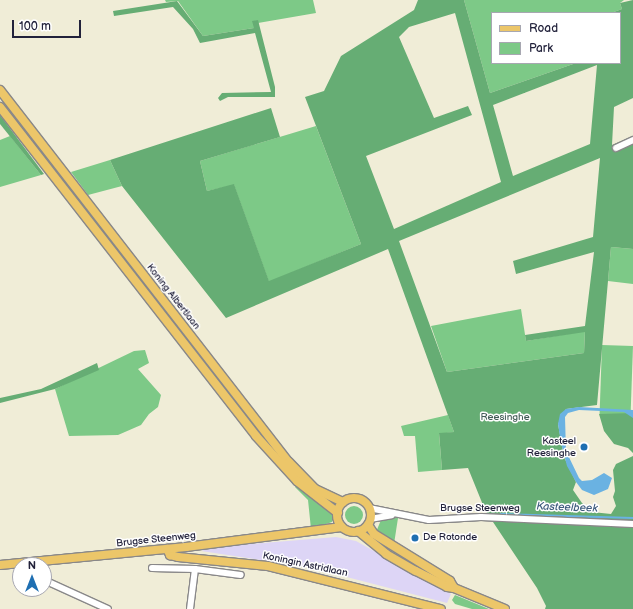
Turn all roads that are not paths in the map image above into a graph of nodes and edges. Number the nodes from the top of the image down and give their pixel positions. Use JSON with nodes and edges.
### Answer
{"nodes":[{"id":1,"x":0,"y":90,"type":"edge"},
{"id":2,"x":0,"y":107,"type":"edge"},
{"id":3,"x":633,"y":140,"type":"edge"},
{"id":4,"x":616,"y":148,"type":"dead end"},
{"id":5,"x":343,"y":502,"type":"junction"},
{"id":6,"x":369,"y":508,"type":"junction"},
{"id":7,"x":399,"y":515,"type":"junction"},
{"id":8,"x":338,"y":516,"type":"junction"},
{"id":9,"x":369,"y":522,"type":"junction"},
{"id":10,"x":633,"y":524,"type":"edge"},
{"id":11,"x":342,"y":527,"type":"junction"},
{"id":12,"x":358,"y":531,"type":"junction"},
{"id":13,"x":315,"y":532,"type":"junction"},
{"id":14,"x":167,"y":549,"type":"junction"},
{"id":15,"x":52,"y":561,"type":"edge"},
{"id":16,"x":12,"y":564,"type":"edge"},
{"id":17,"x":0,"y":565,"type":"edge"},
{"id":18,"x":152,"y":568,"type":"dead end"},
{"id":19,"x":195,"y":569,"type":"junction"},
{"id":20,"x":241,"y":575,"type":"dead end"},
{"id":21,"x":52,"y":584,"type":"edge"},
{"id":22,"x":454,"y":588,"type":"junction"},
{"id":23,"x":108,"y":609,"type":"edge"},
{"id":24,"x":190,"y":609,"type":"edge"},
{"id":25,"x":441,"y":609,"type":"edge"},
{"id":26,"x":505,"y":609,"type":"edge"}],
"edges":[{"from":1,"to":5,"type":"main road","name":"Koning Albertlaan"},
{"from":2,"to":8,"type":"main road","name":"Koning Albertlaan"},
{"from":3,"to":4,"type":"street"},
{"from":5,"to":6,"type":"main road","name":"Brugse Steenweg"},
{"from":5,"to":8,"type":"main road"},
{"from":6,"to":7,"type":"street","name":"Brugse Steenweg"},
{"from":6,"to":9,"type":"main road"},
{"from":7,"to":9,"type":"street","name":"Brugse Steenweg"},
{"from":7,"to":10,"type":"street","name":"Brugse Steenweg"},
{"from":8,"to":11,"type":"main road"},
{"from":8,"to":13,"type":"main road","name":"Brugse Steenweg"},
{"from":9,"to":12,"type":"main road","name":"Brugse Steenweg"},
{"from":9,"to":22,"type":"main road"},
{"from":11,"to":12,"type":"main road","name":"Brugse Steenweg"},
{"from":11,"to":13,"type":"main road","name":"Brugse Steenweg"},
{"from":12,"to":22,"type":"main road"},
{"from":13,"to":14,"type":"main road","name":"Brugse Steenweg"},
{"from":14,"to":15,"type":"main road","name":"Brugse Steenweg"},
{"from":14,"to":25,"type":"main road","name":"Koningin Astridlaan"},
{"from":16,"to":17,"type":"main road","name":"Brugse Steenweg"},
{"from":18,"to":19,"type":"street"},
{"from":19,"to":20,"type":"street"},
{"from":19,"to":24,"type":"street"},
{"from":21,"to":23,"type":"street"},
{"from":22,"to":26,"type":"main road"}]}
